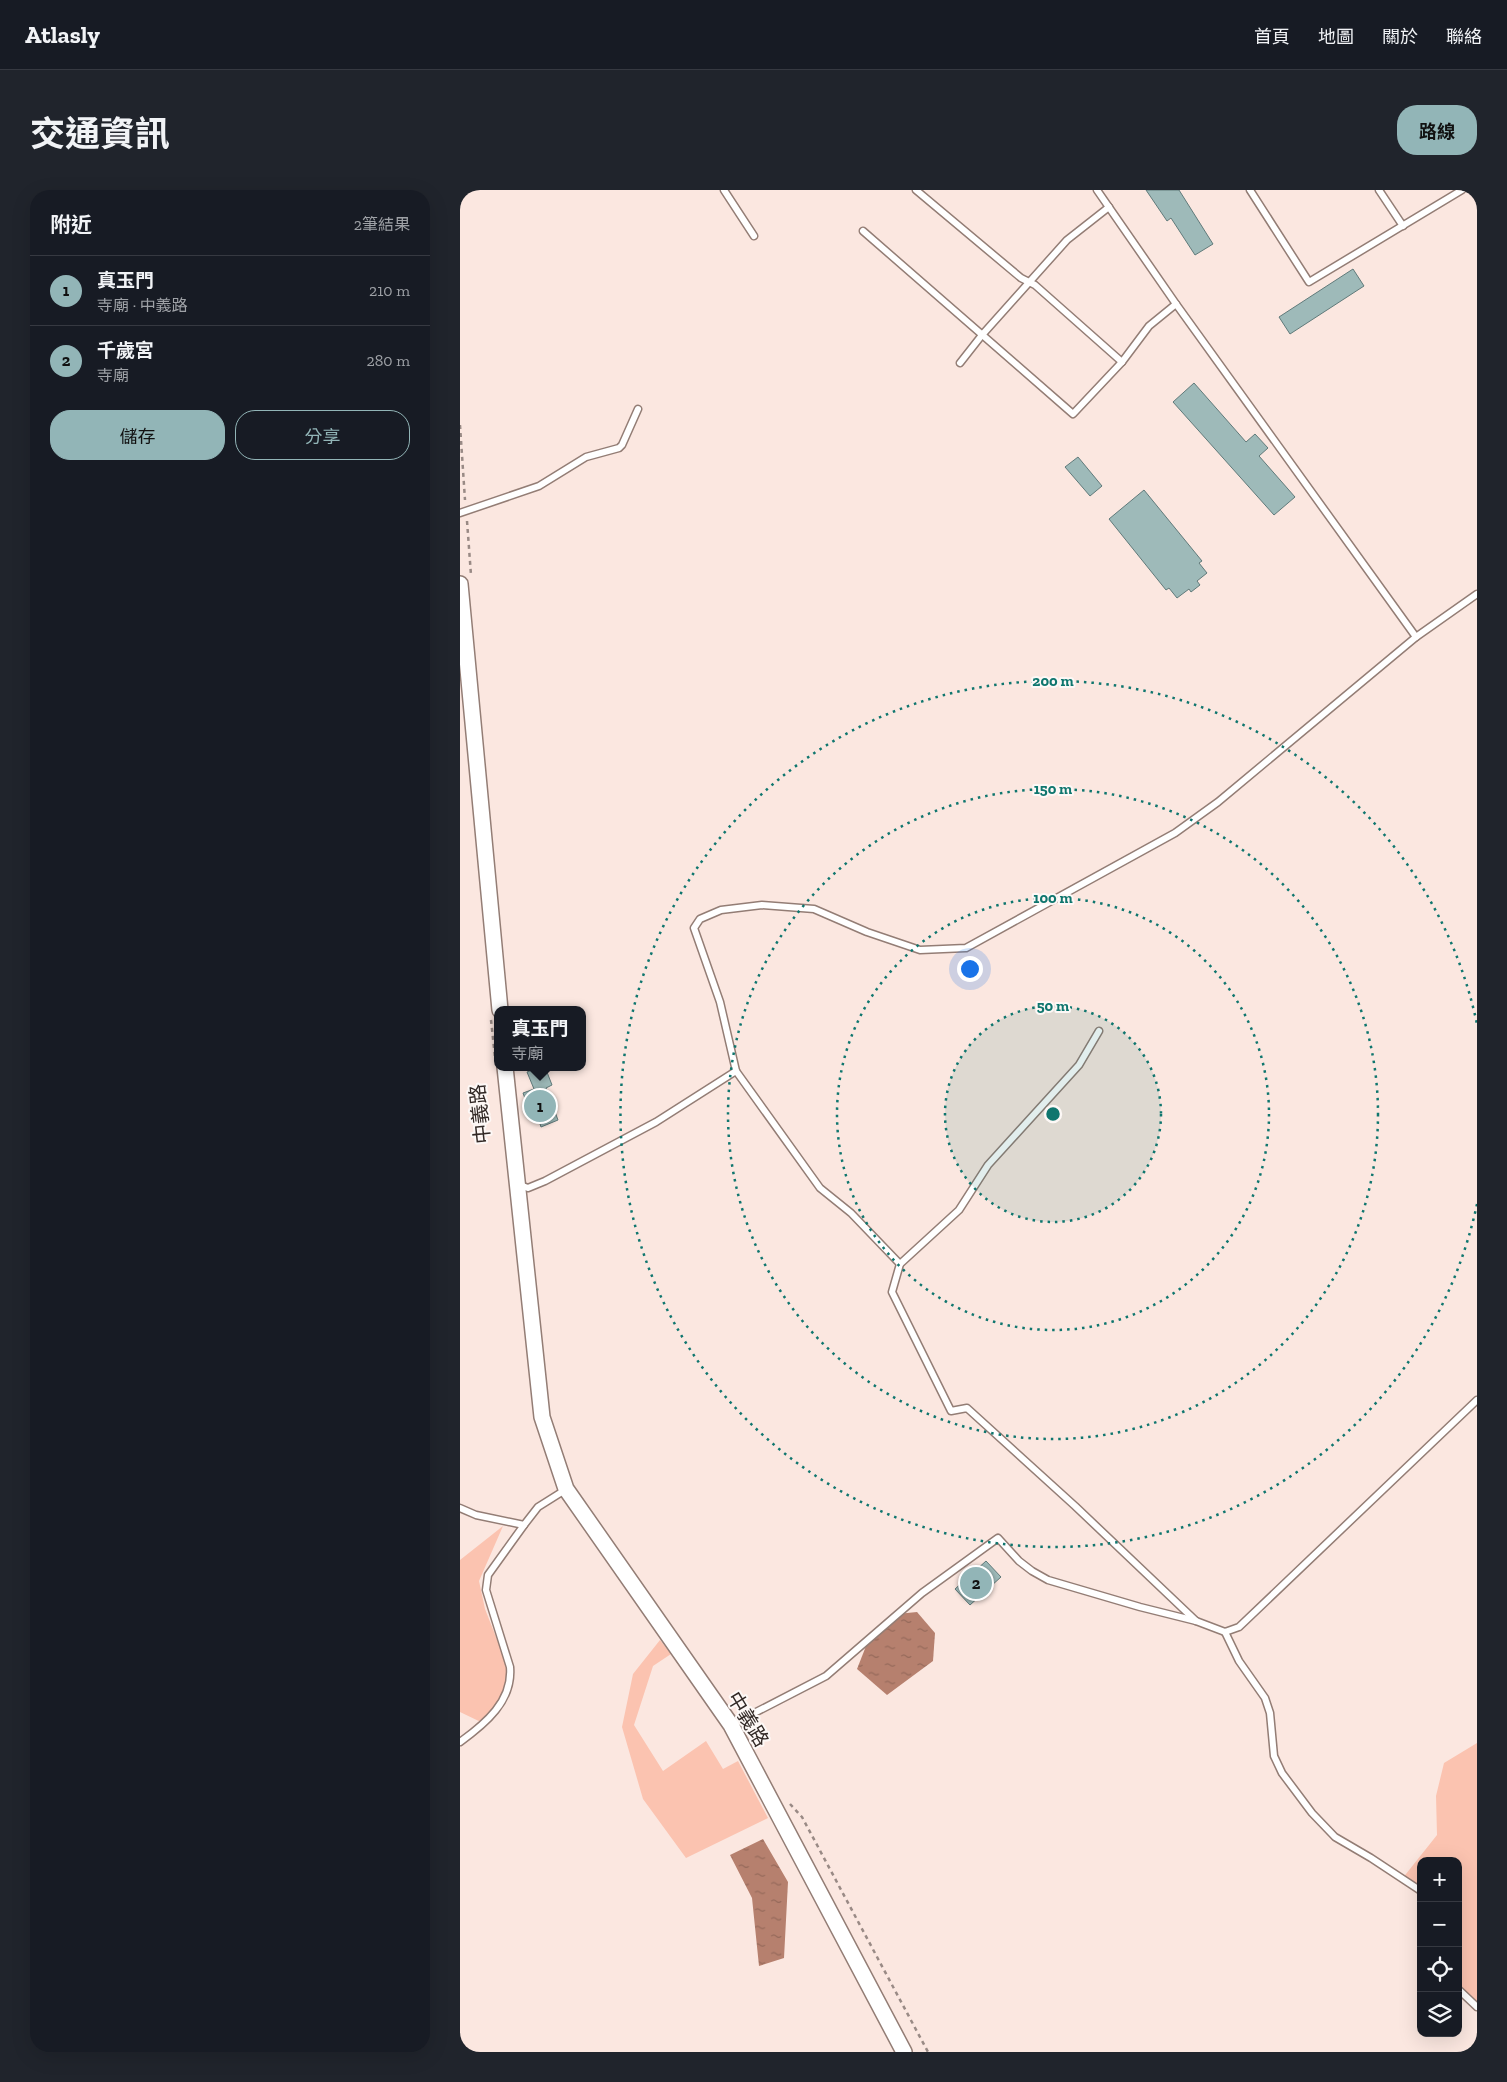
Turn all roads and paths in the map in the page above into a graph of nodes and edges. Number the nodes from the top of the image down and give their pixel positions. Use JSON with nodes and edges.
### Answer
{"nodes":[{"id":1,"x":724,"y":190,"type":"edge"},
{"id":2,"x":916,"y":190,"type":"edge"},
{"id":3,"x":1097,"y":190,"type":"edge"},
{"id":4,"x":1250,"y":190,"type":"edge"},
{"id":5,"x":1379,"y":190,"type":"edge"},
{"id":6,"x":1462,"y":190,"type":"edge"},
{"id":7,"x":1110,"y":207,"type":"junction"},
{"id":8,"x":1403,"y":226,"type":"junction"},
{"id":9,"x":864,"y":231,"type":"dead end"},
{"id":10,"x":754,"y":236,"type":"dead end"},
{"id":11,"x":1028,"y":283,"type":"junction"},
{"id":12,"x":1176,"y":304,"type":"junction"},
{"id":13,"x":982,"y":335,"type":"junction"},
{"id":14,"x":1122,"y":362,"type":"junction"},
{"id":15,"x":960,"y":363,"type":"dead end"},
{"id":16,"x":638,"y":409,"type":"dead end"},
{"id":17,"x":460,"y":513,"type":"edge"},
{"id":18,"x":460,"y":584,"type":"edge"},
{"id":19,"x":1477,"y":594,"type":"edge"},
{"id":20,"x":1416,"y":637,"type":"junction"},
{"id":21,"x":494,"y":1006,"type":"edge"},
{"id":22,"x":1099,"y":1031,"type":"dead end"},
{"id":23,"x":501,"y":1071,"type":"edge"},
{"id":24,"x":736,"y":1071,"type":"junction"},
{"id":25,"x":516,"y":1184,"type":"junction"},
{"id":26,"x":900,"y":1264,"type":"junction"},
{"id":27,"x":1477,"y":1400,"type":"edge"},
{"id":28,"x":566,"y":1489,"type":"junction"},
{"id":29,"x":460,"y":1508,"type":"edge"},
{"id":30,"x":524,"y":1525,"type":"junction"},
{"id":31,"x":1196,"y":1621,"type":"junction"},
{"id":32,"x":1225,"y":1632,"type":"junction"},
{"id":33,"x":731,"y":1725,"type":"junction"},
{"id":34,"x":460,"y":1742,"type":"edge"},
{"id":35,"x":789,"y":1802,"type":"dead end"},
{"id":36,"x":1417,"y":1888,"type":"edge"},
{"id":37,"x":1461,"y":1992,"type":"edge"},
{"id":38,"x":1477,"y":2007,"type":"edge"},
{"id":39,"x":904,"y":2052,"type":"edge"},
{"id":40,"x":928,"y":2052,"type":"edge"}],
"edges":[{"from":1,"to":10,"type":"lane"},
{"from":2,"to":11,"type":"lane"},
{"from":3,"to":7,"type":"lane"},
{"from":4,"to":8,"type":"lane"},
{"from":5,"to":8,"type":"lane"},
{"from":6,"to":8,"type":"lane"},
{"from":7,"to":11,"type":"lane"},
{"from":7,"to":12,"type":"lane"},
{"from":9,"to":13,"type":"lane"},
{"from":11,"to":13,"type":"lane"},
{"from":11,"to":14,"type":"lane"},
{"from":12,"to":14,"type":"lane"},
{"from":12,"to":20,"type":"lane"},
{"from":13,"to":14,"type":"lane"},
{"from":13,"to":15,"type":"lane"},
{"from":16,"to":17,"type":"lane"},
{"from":18,"to":21,"type":"street"},
{"from":19,"to":20,"type":"lane"},
{"from":20,"to":24,"type":"lane"},
{"from":22,"to":26,"type":"lane"},
{"from":23,"to":25,"type":"street","name":"中義路"},
{"from":24,"to":25,"type":"lane"},
{"from":24,"to":26,"type":"lane"},
{"from":25,"to":28,"type":"street","name":"中義路"},
{"from":26,"to":31,"type":"lane"},
{"from":27,"to":32,"type":"lane"},
{"from":28,"to":30,"type":"lane"},
{"from":28,"to":33,"type":"street","name":"中義路"},
{"from":29,"to":30,"type":"lane"},
{"from":30,"to":34,"type":"lane"},
{"from":31,"to":32,"type":"lane"},
{"from":31,"to":33,"type":"lane"},
{"from":32,"to":36,"type":"lane"},
{"from":33,"to":39,"type":"street","name":"中義路"},
{"from":35,"to":40,"type":"path"},
{"from":37,"to":38,"type":"lane"}]}
